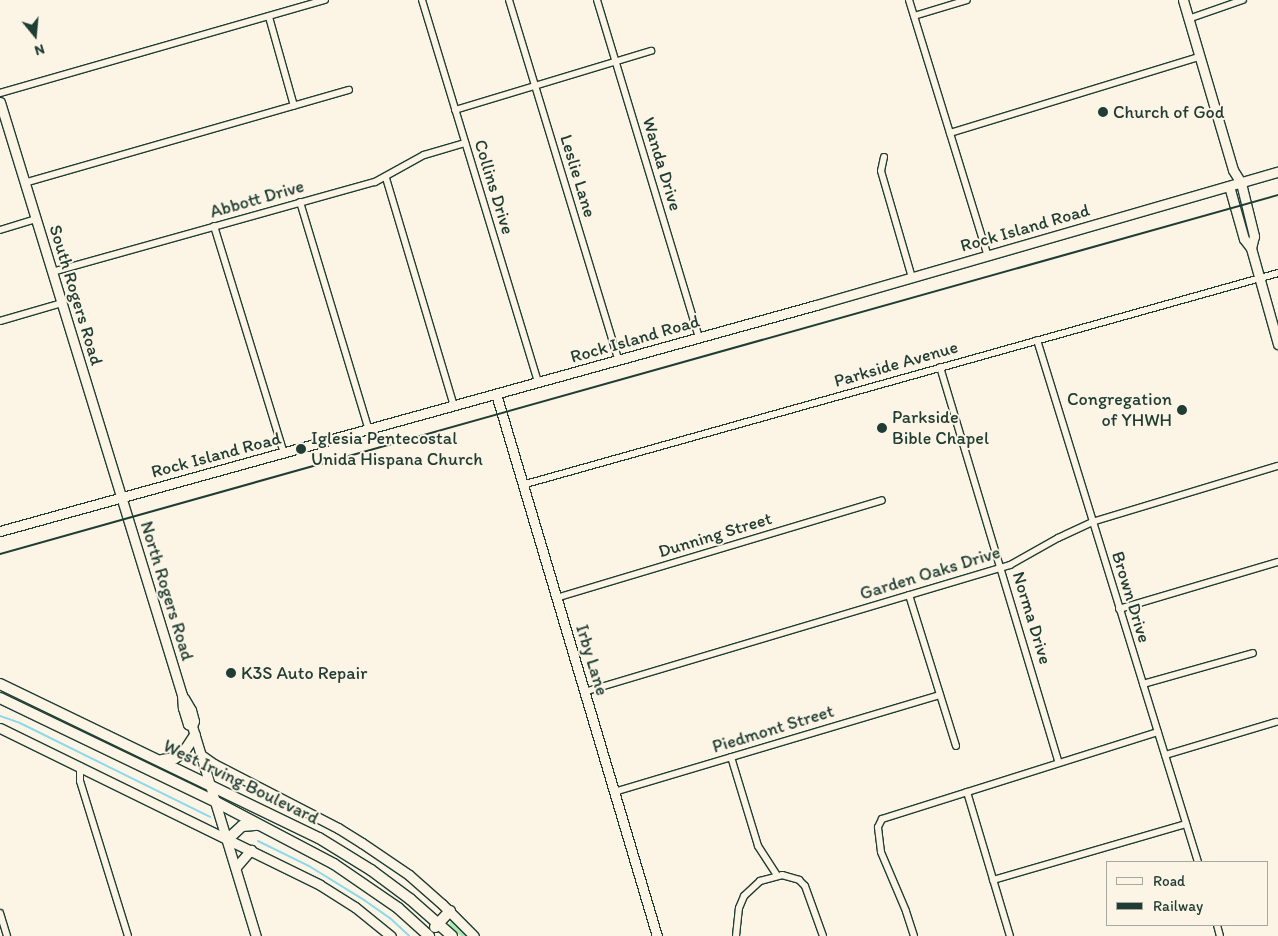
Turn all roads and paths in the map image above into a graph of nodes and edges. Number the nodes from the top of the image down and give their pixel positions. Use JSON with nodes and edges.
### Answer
{"nodes":[{"id":1,"x":422,"y":0,"type":"edge"},
{"id":2,"x":509,"y":0,"type":"edge"},
{"id":3,"x":596,"y":0,"type":"edge"},
{"id":4,"x":909,"y":0,"type":"edge"},
{"id":5,"x":967,"y":0,"type":"edge"},
{"id":6,"x":1183,"y":0,"type":"edge"},
{"id":7,"x":1243,"y":0,"type":"edge"},
{"id":8,"x":323,"y":1,"type":"edge"},
{"id":9,"x":914,"y":16,"type":"junction"},
{"id":10,"x":269,"y":17,"type":"junction"},
{"id":11,"x":1188,"y":19,"type":"junction"},
{"id":12,"x":651,"y":51,"type":"dead end"},
{"id":13,"x":1199,"y":56,"type":"junction"},
{"id":14,"x":615,"y":62,"type":"junction"},
{"id":15,"x":535,"y":86,"type":"junction"},
{"id":16,"x":349,"y":90,"type":"dead end"},
{"id":17,"x":0,"y":93,"type":"edge"},
{"id":18,"x":0,"y":102,"type":"edge"},
{"id":19,"x":294,"y":106,"type":"junction"},
{"id":20,"x":455,"y":110,"type":"junction"},
{"id":21,"x":3,"y":125,"type":"edge"},
{"id":22,"x":950,"y":133,"type":"junction"},
{"id":23,"x":465,"y":143,"type":"junction"},
{"id":24,"x":884,"y":157,"type":"dead end"},
{"id":25,"x":1234,"y":170,"type":"junction"},
{"id":26,"x":1278,"y":172,"type":"edge"},
{"id":27,"x":386,"y":178,"type":"junction"},
{"id":28,"x":24,"y":183,"type":"junction"},
{"id":29,"x":1241,"y":183,"type":"junction"},
{"id":30,"x":1229,"y":186,"type":"junction"},
{"id":31,"x":300,"y":202,"type":"junction"},
{"id":32,"x":36,"y":219,"type":"junction"},
{"id":33,"x":214,"y":226,"type":"junction"},
{"id":34,"x":0,"y":230,"type":"edge"},
{"id":35,"x":1251,"y":248,"type":"junction"},
{"id":36,"x":988,"y":256,"type":"junction"},
{"id":37,"x":52,"y":272,"type":"junction"},
{"id":38,"x":1278,"y":273,"type":"edge"},
{"id":39,"x":912,"y":278,"type":"junction"},
{"id":40,"x":1259,"y":278,"type":"junction"},
{"id":41,"x":62,"y":303,"type":"junction"},
{"id":42,"x":0,"y":321,"type":"edge"},
{"id":43,"x":699,"y":337,"type":"junction"},
{"id":44,"x":1037,"y":340,"type":"junction"},
{"id":45,"x":1278,"y":344,"type":"edge"},
{"id":46,"x":619,"y":360,"type":"junction"},
{"id":47,"x":940,"y":368,"type":"junction"},
{"id":48,"x":538,"y":382,"type":"junction"},
{"id":49,"x":496,"y":394,"type":"junction"},
{"id":50,"x":454,"y":406,"type":"junction"},
{"id":51,"x":369,"y":430,"type":"junction"},
{"id":52,"x":284,"y":454,"type":"junction"},
{"id":53,"x":1278,"y":466,"type":"edge"},
{"id":54,"x":522,"y":485,"type":"junction"},
{"id":55,"x":121,"y":498,"type":"junction"},
{"id":56,"x":882,"y":500,"type":"dead end"},
{"id":57,"x":1092,"y":522,"type":"junction"},
{"id":58,"x":0,"y":531,"type":"edge"},
{"id":59,"x":1278,"y":562,"type":"edge"},
{"id":60,"x":1001,"y":568,"type":"junction"},
{"id":61,"x":909,"y":595,"type":"junction"},
{"id":62,"x":556,"y":598,"type":"junction"},
{"id":63,"x":1119,"y":609,"type":"junction"},
{"id":64,"x":1253,"y":653,"type":"dead end"},
{"id":65,"x":0,"y":684,"type":"edge"},
{"id":66,"x":1143,"y":684,"type":"junction"},
{"id":67,"x":584,"y":692,"type":"junction"},
{"id":68,"x":940,"y":695,"type":"junction"},
{"id":69,"x":0,"y":698,"type":"edge"},
{"id":70,"x":1276,"y":722,"type":"dead end"},
{"id":71,"x":0,"y":728,"type":"edge"},
{"id":72,"x":194,"y":731,"type":"junction"},
{"id":73,"x":1158,"y":732,"type":"junction"},
{"id":74,"x":956,"y":746,"type":"dead end"},
{"id":75,"x":201,"y":755,"type":"junction"},
{"id":76,"x":1165,"y":755,"type":"junction"},
{"id":77,"x":731,"y":757,"type":"junction"},
{"id":78,"x":161,"y":761,"type":"junction"},
{"id":79,"x":1059,"y":763,"type":"junction"},
{"id":80,"x":80,"y":766,"type":"junction"},
{"id":81,"x":210,"y":784,"type":"junction"},
{"id":82,"x":614,"y":792,"type":"junction"},
{"id":83,"x":967,"y":792,"type":"junction"},
{"id":84,"x":216,"y":802,"type":"junction"},
{"id":85,"x":1186,"y":824,"type":"junction"},
{"id":86,"x":258,"y":825,"type":"junction"},
{"id":87,"x":228,"y":838,"type":"junction"},
{"id":88,"x":251,"y":850,"type":"junction"},
{"id":89,"x":1198,"y":861,"type":"edge"},
{"id":90,"x":236,"y":867,"type":"junction"},
{"id":91,"x":777,"y":875,"type":"junction"},
{"id":92,"x":993,"y":880,"type":"junction"},
{"id":93,"x":450,"y":911,"type":"junction"},
{"id":94,"x":0,"y":913,"type":"edge"},
{"id":95,"x":438,"y":923,"type":"junction"},
{"id":96,"x":2,"y":929,"type":"edge"},
{"id":97,"x":427,"y":935,"type":"edge"},
{"id":98,"x":7,"y":936,"type":"edge"},
{"id":99,"x":128,"y":936,"type":"edge"},
{"id":100,"x":256,"y":936,"type":"edge"},
{"id":101,"x":391,"y":936,"type":"edge"},
{"id":102,"x":452,"y":936,"type":"edge"},
{"id":103,"x":474,"y":936,"type":"edge"},
{"id":104,"x":657,"y":936,"type":"edge"},
{"id":105,"x":736,"y":936,"type":"edge"},
{"id":106,"x":823,"y":936,"type":"edge"},
{"id":107,"x":914,"y":936,"type":"edge"},
{"id":108,"x":1010,"y":936,"type":"edge"}],
"edges":[{"from":1,"to":20,"type":"street","name":"Collins Drive"},
{"from":2,"to":15,"type":"street","name":"Leslie Lane"},
{"from":3,"to":14,"type":"street","name":"Wanda Drive"},
{"from":4,"to":9,"type":"street"},
{"from":5,"to":9,"type":"street"},
{"from":6,"to":11,"type":"street"},
{"from":7,"to":11,"type":"street"},
{"from":8,"to":10,"type":"street"},
{"from":9,"to":22,"type":"street"},
{"from":10,"to":17,"type":"street"},
{"from":10,"to":19,"type":"street"},
{"from":11,"to":13,"type":"street"},
{"from":12,"to":14,"type":"street"},
{"from":13,"to":22,"type":"street"},
{"from":13,"to":25,"type":"street"},
{"from":14,"to":15,"type":"street"},
{"from":14,"to":43,"type":"street","name":"Wanda Drive"},
{"from":15,"to":20,"type":"street"},
{"from":15,"to":46,"type":"street","name":"Leslie Lane"},
{"from":16,"to":19,"type":"street"},
{"from":18,"to":21,"type":"street","name":"South Rogers Road"},
{"from":19,"to":28,"type":"street"},
{"from":20,"to":23,"type":"street","name":"Collins Drive"},
{"from":21,"to":28,"type":"street","name":"South Rogers Road"},
{"from":22,"to":36,"type":"street"},
{"from":23,"to":27,"type":"street","name":"Abbott Drive"},
{"from":23,"to":48,"type":"street","name":"Collins Drive"},
{"from":24,"to":39,"type":"street"},
{"from":25,"to":29,"type":"street"},
{"from":25,"to":30,"type":"street"},
{"from":26,"to":29,"type":"street","name":"Rock Island Road"},
{"from":27,"to":31,"type":"street","name":"Abbott Drive"},
{"from":27,"to":50,"type":"street"},
{"from":28,"to":32,"type":"street","name":"South Rogers Road"},
{"from":29,"to":30,"type":"street","name":"Rock Island Road"},
{"from":29,"to":35,"type":"street"},
{"from":30,"to":35,"type":"street"},
{"from":30,"to":36,"type":"street","name":"Rock Island Road"},
{"from":31,"to":33,"type":"street","name":"Abbott Drive"},
{"from":31,"to":51,"type":"street"},
{"from":32,"to":34,"type":"street"},
{"from":32,"to":37,"type":"street","name":"South Rogers Road"},
{"from":33,"to":37,"type":"street","name":"Abbott Drive"},
{"from":33,"to":52,"type":"street"},
{"from":35,"to":40,"type":"street"},
{"from":36,"to":39,"type":"street","name":"Rock Island Road"},
{"from":37,"to":41,"type":"street","name":"South Rogers Road"},
{"from":38,"to":40,"type":"street","name":"Parkside Avenue"},
{"from":39,"to":43,"type":"street","name":"Rock Island Road"},
{"from":40,"to":44,"type":"street","name":"Parkside Avenue"},
{"from":40,"to":45,"type":"street"},
{"from":41,"to":42,"type":"street"},
{"from":41,"to":55,"type":"street","name":"South Rogers Road"},
{"from":43,"to":46,"type":"street","name":"Rock Island Road"},
{"from":44,"to":47,"type":"street","name":"Parkside Avenue"},
{"from":44,"to":57,"type":"street","name":"Brown Drive"},
{"from":46,"to":48,"type":"street","name":"Rock Island Road"},
{"from":47,"to":54,"type":"street","name":"Parkside Avenue"},
{"from":47,"to":60,"type":"street","name":"Norma Drive"},
{"from":48,"to":49,"type":"street","name":"Rock Island Road"},
{"from":49,"to":50,"type":"street","name":"Rock Island Road"},
{"from":49,"to":54,"type":"street","name":"Irby Lane"},
{"from":50,"to":51,"type":"street","name":"Rock Island Road"},
{"from":51,"to":52,"type":"street","name":"Rock Island Road"},
{"from":52,"to":55,"type":"street","name":"Rock Island Road"},
{"from":53,"to":57,"type":"street","name":"Garden Oaks Drive"},
{"from":54,"to":62,"type":"street","name":"Irby Lane"},
{"from":55,"to":58,"type":"street","name":"Rock Island Road"},
{"from":55,"to":72,"type":"street","name":"North Rogers Road"},
{"from":56,"to":62,"type":"street","name":"Dunning Street"},
{"from":57,"to":60,"type":"street","name":"Garden Oaks Drive"},
{"from":57,"to":63,"type":"street","name":"Brown Drive"},
{"from":59,"to":63,"type":"street"},
{"from":60,"to":61,"type":"street","name":"Garden Oaks Drive"},
{"from":60,"to":79,"type":"street","name":"Norma Drive"},
{"from":61,"to":67,"type":"street","name":"Garden Oaks Drive"},
{"from":61,"to":68,"type":"street"},
{"from":62,"to":67,"type":"street","name":"Irby Lane"},
{"from":63,"to":66,"type":"street","name":"Brown Drive"},
{"from":64,"to":66,"type":"street"},
{"from":65,"to":78,"type":"main road","name":"West Irving Boulevard"},
{"from":66,"to":73,"type":"street","name":"Brown Drive"},
{"from":67,"to":82,"type":"street","name":"Irby Lane"},
{"from":68,"to":74,"type":"street"},
{"from":68,"to":77,"type":"street","name":"Piedmont Street"},
{"from":69,"to":84,"type":"main road","name":"West Irving Boulevard"},
{"from":70,"to":76,"type":"street"},
{"from":71,"to":80,"type":"street"},
{"from":72,"to":75,"type":"street","name":"North Rogers Road"},
{"from":72,"to":78,"type":"main road"},
{"from":73,"to":76,"type":"street","name":"Brown Drive"},
{"from":73,"to":79,"type":"street"},
{"from":75,"to":81,"type":"street","name":"North Rogers Road"},
{"from":75,"to":93,"type":"street","name":"West Irving Boulevard"},
{"from":76,"to":85,"type":"street","name":"Brown Drive"},
{"from":77,"to":82,"type":"street","name":"Piedmont Street"},
{"from":77,"to":91,"type":"street"},
{"from":78,"to":81,"type":"main road","name":"West Irving Boulevard"},
{"from":79,"to":83,"type":"street"},
{"from":80,"to":87,"type":"street"},
{"from":80,"to":99,"type":"street"},
{"from":81,"to":84,"type":"street","name":"North Rogers Road"},
{"from":81,"to":95,"type":"main road","name":"West Irving Boulevard"},
{"from":82,"to":104,"type":"street","name":"Irby Lane"},
{"from":83,"to":92,"type":"street"},
{"from":83,"to":107,"type":"street"},
{"from":84,"to":86,"type":"main road","name":"West Irving Boulevard"},
{"from":84,"to":87,"type":"street","name":"North Rogers Road"},
{"from":85,"to":89,"type":"street","name":"Brown Drive"},
{"from":85,"to":92,"type":"street"},
{"from":86,"to":87,"type":"main road"},
{"from":86,"to":97,"type":"main road","name":"West Irving Boulevard"},
{"from":87,"to":88,"type":"street"},
{"from":87,"to":90,"type":"street","name":"North Rogers Road"},
{"from":88,"to":90,"type":"street"},
{"from":88,"to":101,"type":"street"},
{"from":90,"to":100,"type":"street","name":"North Rogers Road"},
{"from":91,"to":105,"type":"street"},
{"from":91,"to":106,"type":"street"},
{"from":92,"to":108,"type":"street"},
{"from":93,"to":95,"type":"main road"},
{"from":93,"to":103,"type":"street","name":"West Irving Boulevard"},
{"from":94,"to":96,"type":"street"},
{"from":95,"to":97,"type":"main road"},
{"from":95,"to":102,"type":"main road","name":"West Irving Boulevard"},
{"from":96,"to":98,"type":"street"}]}
